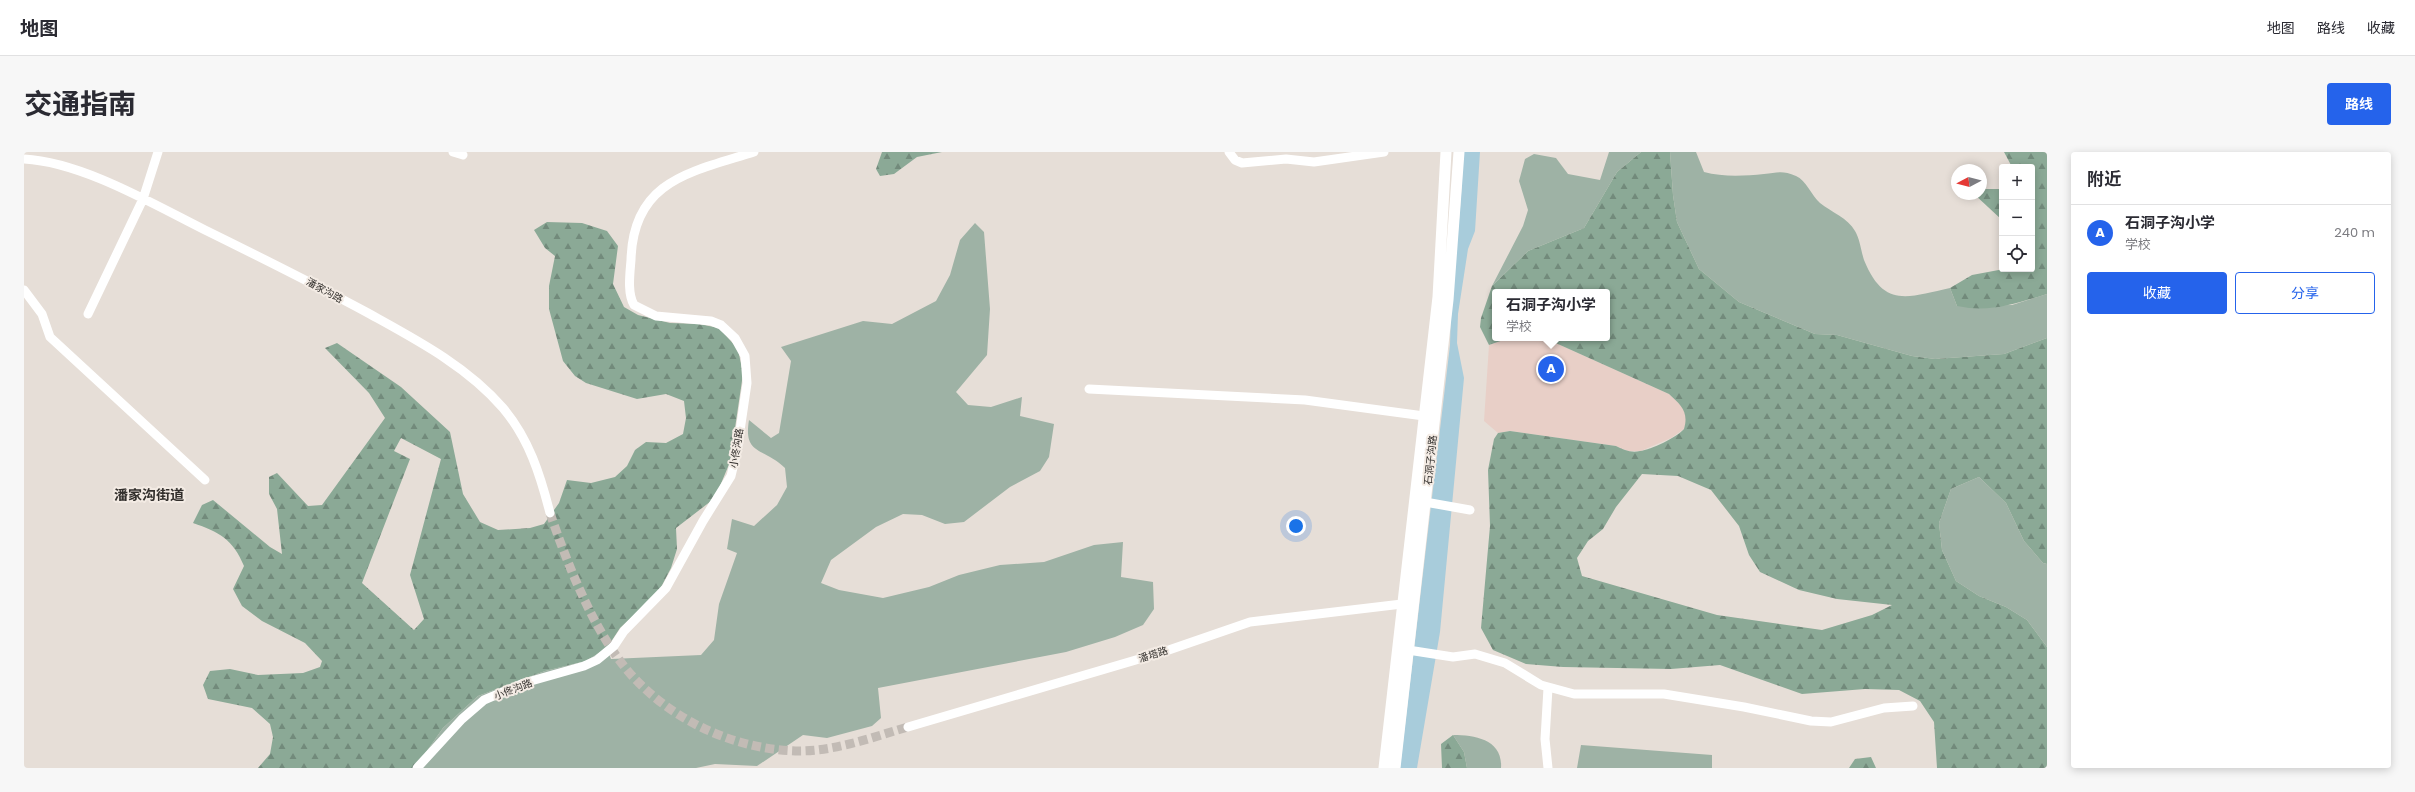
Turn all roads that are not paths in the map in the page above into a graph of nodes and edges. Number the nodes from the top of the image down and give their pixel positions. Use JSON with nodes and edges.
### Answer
{"nodes":[{"id":1,"x":158,"y":152,"type":"edge"},
{"id":2,"x":453,"y":152,"type":"edge"},
{"id":3,"x":754,"y":152,"type":"edge"},
{"id":4,"x":1229,"y":152,"type":"edge"},
{"id":5,"x":1384,"y":152,"type":"edge"},
{"id":6,"x":1446,"y":152,"type":"edge"},
{"id":7,"x":1458,"y":152,"type":"edge"},
{"id":8,"x":464,"y":155,"type":"dead end"},
{"id":9,"x":24,"y":159,"type":"edge"},
{"id":10,"x":143,"y":199,"type":"junction"},
{"id":11,"x":24,"y":290,"type":"edge"},
{"id":12,"x":88,"y":314,"type":"dead end"},
{"id":13,"x":1089,"y":389,"type":"dead end"},
{"id":14,"x":1424,"y":416,"type":"junction"},
{"id":15,"x":205,"y":480,"type":"dead end"},
{"id":16,"x":1427,"y":503,"type":"junction"},
{"id":17,"x":1470,"y":510,"type":"dead end"},
{"id":18,"x":550,"y":513,"type":"tunnel mouth"},
{"id":19,"x":1402,"y":604,"type":"junction"},
{"id":20,"x":1411,"y":650,"type":"junction"},
{"id":21,"x":1548,"y":688,"type":"junction"},
{"id":22,"x":1913,"y":706,"type":"dead end"},
{"id":23,"x":908,"y":727,"type":"tunnel mouth"},
{"id":24,"x":417,"y":768,"type":"edge"},
{"id":25,"x":1384,"y":768,"type":"edge"},
{"id":26,"x":1396,"y":768,"type":"edge"},
{"id":27,"x":1548,"y":768,"type":"edge"}],
"edges":[{"from":1,"to":10,"type":"street"},
{"from":2,"to":8,"type":"street"},
{"from":3,"to":24,"type":"street","name":"小佟沟路"},
{"from":4,"to":5,"type":"street"},
{"from":6,"to":14,"type":"main road","name":"石洞子沟路"},
{"from":7,"to":16,"type":"main road","name":"石洞子沟路"},
{"from":9,"to":10,"type":"street","name":"潘家沟路"},
{"from":10,"to":12,"type":"street"},
{"from":10,"to":18,"type":"street","name":"潘家沟路"},
{"from":11,"to":15,"type":"street"},
{"from":13,"to":14,"type":"street"},
{"from":14,"to":19,"type":"main road","name":"石洞子沟路"},
{"from":16,"to":17,"type":"street"},
{"from":16,"to":20,"type":"main road","name":"石洞子沟路"},
{"from":19,"to":23,"type":"street","name":"潘塔路"},
{"from":19,"to":25,"type":"main road","name":"石洞子沟路"},
{"from":20,"to":21,"type":"street"},
{"from":20,"to":26,"type":"main road","name":"石洞子沟路"},
{"from":21,"to":22,"type":"street"},
{"from":21,"to":27,"type":"street"}]}
